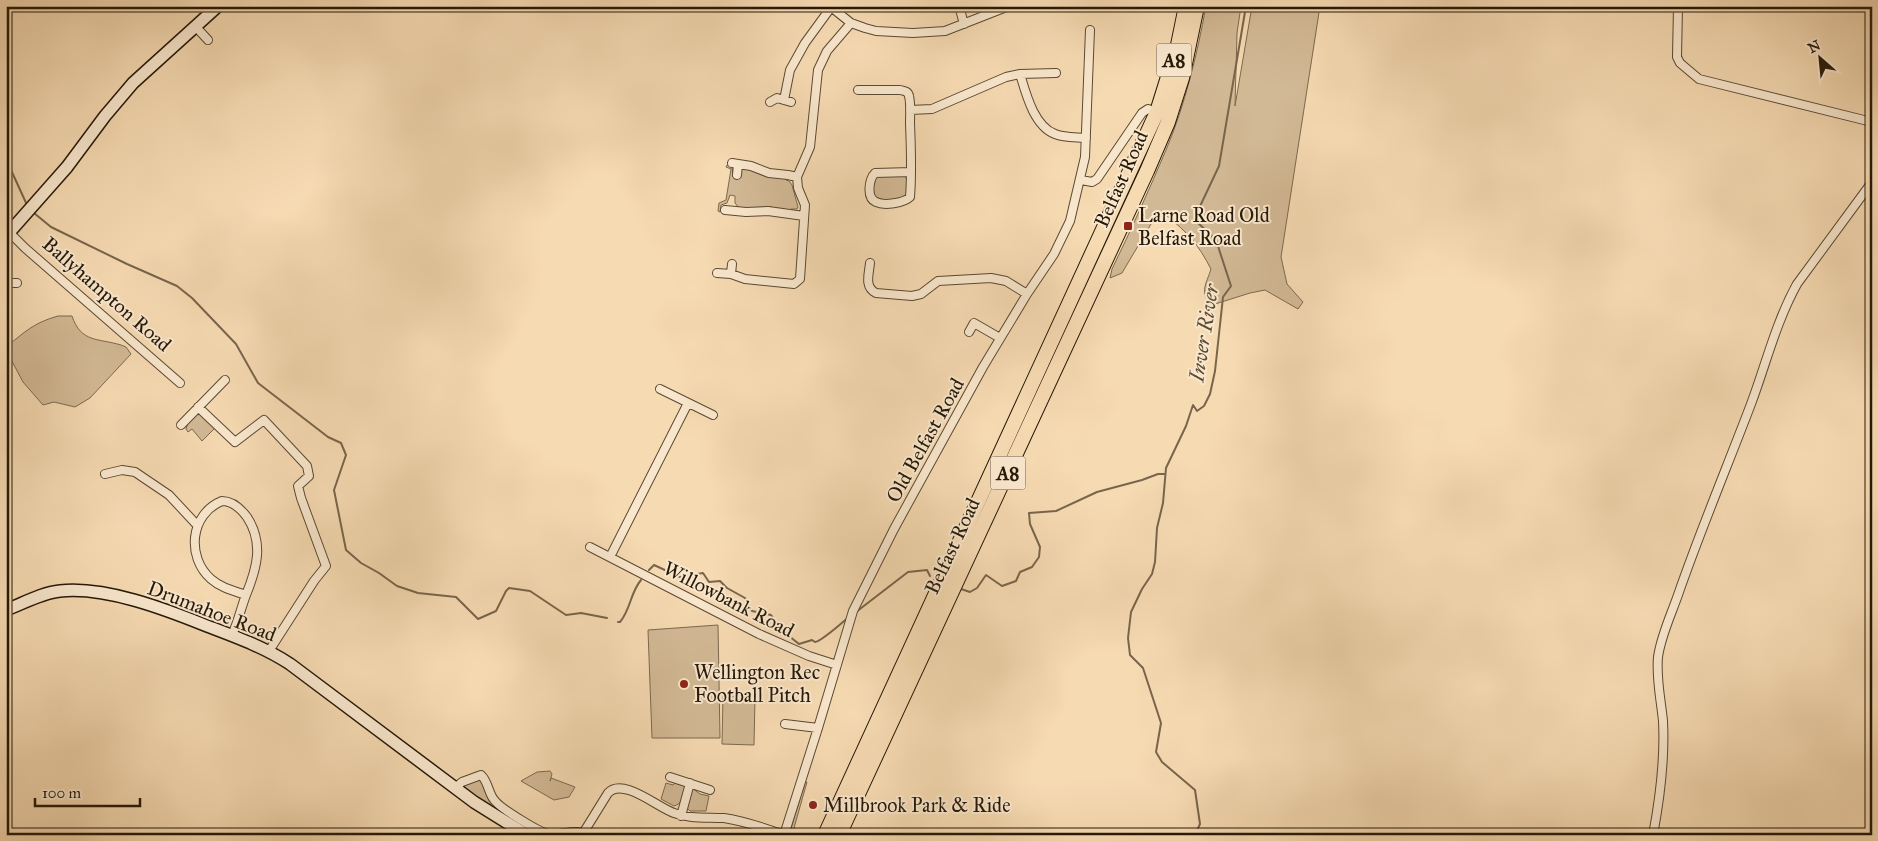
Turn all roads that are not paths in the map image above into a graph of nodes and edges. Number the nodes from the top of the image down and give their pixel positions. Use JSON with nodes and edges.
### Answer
{"nodes":[{"id":1,"x":218,"y":6,"type":"edge"},
{"id":2,"x":960,"y":6,"type":"edge"},
{"id":3,"x":1009,"y":6,"type":"edge"},
{"id":4,"x":1186,"y":6,"type":"edge"},
{"id":5,"x":1197,"y":6,"type":"edge"},
{"id":6,"x":1678,"y":6,"type":"edge"},
{"id":7,"x":832,"y":7,"type":"edge"},
{"id":8,"x":851,"y":23,"type":"junction"},
{"id":9,"x":964,"y":24,"type":"junction"},
{"id":10,"x":196,"y":27,"type":"junction"},
{"id":11,"x":1090,"y":30,"type":"dead end"},
{"id":12,"x":208,"y":40,"type":"dead end"},
{"id":13,"x":1050,"y":63,"type":"dead end"},
{"id":14,"x":1020,"y":74,"type":"junction"},
{"id":15,"x":863,"y":99,"type":"dead end"},
{"id":16,"x":770,"y":102,"type":"dead end"},
{"id":17,"x":910,"y":110,"type":"junction"},
{"id":18,"x":1157,"y":112,"type":"junction"},
{"id":19,"x":1872,"y":122,"type":"edge"},
{"id":20,"x":1086,"y":138,"type":"junction"},
{"id":21,"x":910,"y":172,"type":"junction"},
{"id":22,"x":736,"y":175,"type":"dead end"},
{"id":23,"x":797,"y":177,"type":"junction"},
{"id":24,"x":1081,"y":180,"type":"junction"},
{"id":25,"x":1872,"y":182,"type":"edge"},
{"id":26,"x":732,"y":202,"type":"dead end"},
{"id":27,"x":804,"y":216,"type":"junction"},
{"id":28,"x":10,"y":231,"type":"edge"},
{"id":29,"x":870,"y":263,"type":"dead end"},
{"id":30,"x":732,"y":264,"type":"dead end"},
{"id":31,"x":717,"y":273,"type":"dead end"},
{"id":32,"x":730,"y":274,"type":"junction"},
{"id":33,"x":6,"y":280,"type":"edge"},
{"id":34,"x":17,"y":283,"type":"dead end"},
{"id":35,"x":1027,"y":294,"type":"junction"},
{"id":36,"x":969,"y":332,"type":"dead end"},
{"id":37,"x":1000,"y":338,"type":"junction"},
{"id":38,"x":225,"y":380,"type":"dead end"},
{"id":39,"x":180,"y":383,"type":"dead end"},
{"id":40,"x":660,"y":389,"type":"dead end"},
{"id":41,"x":688,"y":403,"type":"junction"},
{"id":42,"x":198,"y":407,"type":"junction"},
{"id":43,"x":713,"y":415,"type":"dead end"},
{"id":44,"x":181,"y":425,"type":"dead end"},
{"id":45,"x":105,"y":474,"type":"dead end"},
{"id":46,"x":197,"y":525,"type":"junction"},
{"id":47,"x":590,"y":547,"type":"dead end"},
{"id":48,"x":610,"y":557,"type":"junction"},
{"id":49,"x":246,"y":595,"type":"junction"},
{"id":50,"x":6,"y":610,"type":"edge"},
{"id":51,"x":232,"y":635,"type":"junction"},
{"id":52,"x":269,"y":651,"type":"junction"},
{"id":53,"x":836,"y":665,"type":"junction"},
{"id":54,"x":785,"y":724,"type":"dead end"},
{"id":55,"x":818,"y":728,"type":"junction"},
{"id":56,"x":670,"y":776,"type":"dead end"},
{"id":57,"x":690,"y":783,"type":"junction"},
{"id":58,"x":455,"y":788,"type":"junction"},
{"id":59,"x":710,"y":790,"type":"dead end"},
{"id":60,"x":681,"y":816,"type":"junction"},
{"id":61,"x":583,"y":834,"type":"edge"},
{"id":62,"x":527,"y":835,"type":"edge"},
{"id":63,"x":784,"y":835,"type":"edge"},
{"id":64,"x":825,"y":835,"type":"edge"},
{"id":65,"x":839,"y":835,"type":"edge"},
{"id":66,"x":1653,"y":835,"type":"edge"}],
"edges":[{"from":1,"to":10,"type":"main road","name":"Ballyhampton Road"},
{"from":2,"to":9,"type":"street"},
{"from":3,"to":9,"type":"street"},
{"from":4,"to":18,"type":"highway","number":"A8"},
{"from":5,"to":65,"type":"highway","name":"Belfast Road","number":"A8"},
{"from":6,"to":19,"type":"street"},
{"from":7,"to":8,"type":"street"},
{"from":7,"to":16,"type":"street"},
{"from":8,"to":9,"type":"street"},
{"from":8,"to":23,"type":"street"},
{"from":10,"to":12,"type":"street"},
{"from":10,"to":28,"type":"main road","name":"Ballyhampton Road"},
{"from":11,"to":20,"type":"street","name":"Old Belfast Road"},
{"from":13,"to":14,"type":"street"},
{"from":14,"to":17,"type":"street"},
{"from":14,"to":20,"type":"street"},
{"from":15,"to":17,"type":"street"},
{"from":17,"to":21,"type":"street"},
{"from":18,"to":24,"type":"street"},
{"from":18,"to":64,"type":"highway","name":"Belfast Road","number":"A8"},
{"from":20,"to":24,"type":"street","name":"Old Belfast Road"},
{"from":21,"to":21,"type":"street"},
{"from":22,"to":23,"type":"street"},
{"from":23,"to":27,"type":"street"},
{"from":24,"to":35,"type":"street","name":"Old Belfast Road"},
{"from":25,"to":66,"type":"street"},
{"from":26,"to":27,"type":"street"},
{"from":27,"to":32,"type":"street"},
{"from":28,"to":39,"type":"street","name":"Ballyhampton Road"},
{"from":29,"to":35,"type":"street"},
{"from":30,"to":32,"type":"street"},
{"from":31,"to":32,"type":"street"},
{"from":33,"to":34,"type":"street"},
{"from":35,"to":37,"type":"street","name":"Old Belfast Road"},
{"from":36,"to":37,"type":"street"},
{"from":37,"to":53,"type":"street","name":"Old Belfast Road"},
{"from":38,"to":42,"type":"street"},
{"from":40,"to":41,"type":"street"},
{"from":41,"to":43,"type":"street"},
{"from":41,"to":48,"type":"street"},
{"from":42,"to":44,"type":"street"},
{"from":42,"to":52,"type":"street"},
{"from":45,"to":46,"type":"street"},
{"from":46,"to":49,"type":"street"},
{"from":46,"to":49,"type":"street"},
{"from":47,"to":48,"type":"street","name":"Willowbank Road"},
{"from":48,"to":53,"type":"street","name":"Willowbank Road"},
{"from":49,"to":51,"type":"street"},
{"from":50,"to":51,"type":"main road","name":"Drumahoe Road"},
{"from":51,"to":52,"type":"main road","name":"Drumahoe Road"},
{"from":52,"to":58,"type":"main road","name":"Drumahoe Road"},
{"from":53,"to":55,"type":"street","name":"Old Belfast Road"},
{"from":54,"to":55,"type":"street"},
{"from":55,"to":63,"type":"street","name":"Old Belfast Road"},
{"from":56,"to":57,"type":"street"},
{"from":57,"to":59,"type":"street"},
{"from":57,"to":60,"type":"street"},
{"from":58,"to":61,"type":"street"},
{"from":58,"to":62,"type":"main road","name":"Drumahoe Road"},
{"from":60,"to":61,"type":"street"},
{"from":60,"to":63,"type":"street"}]}
